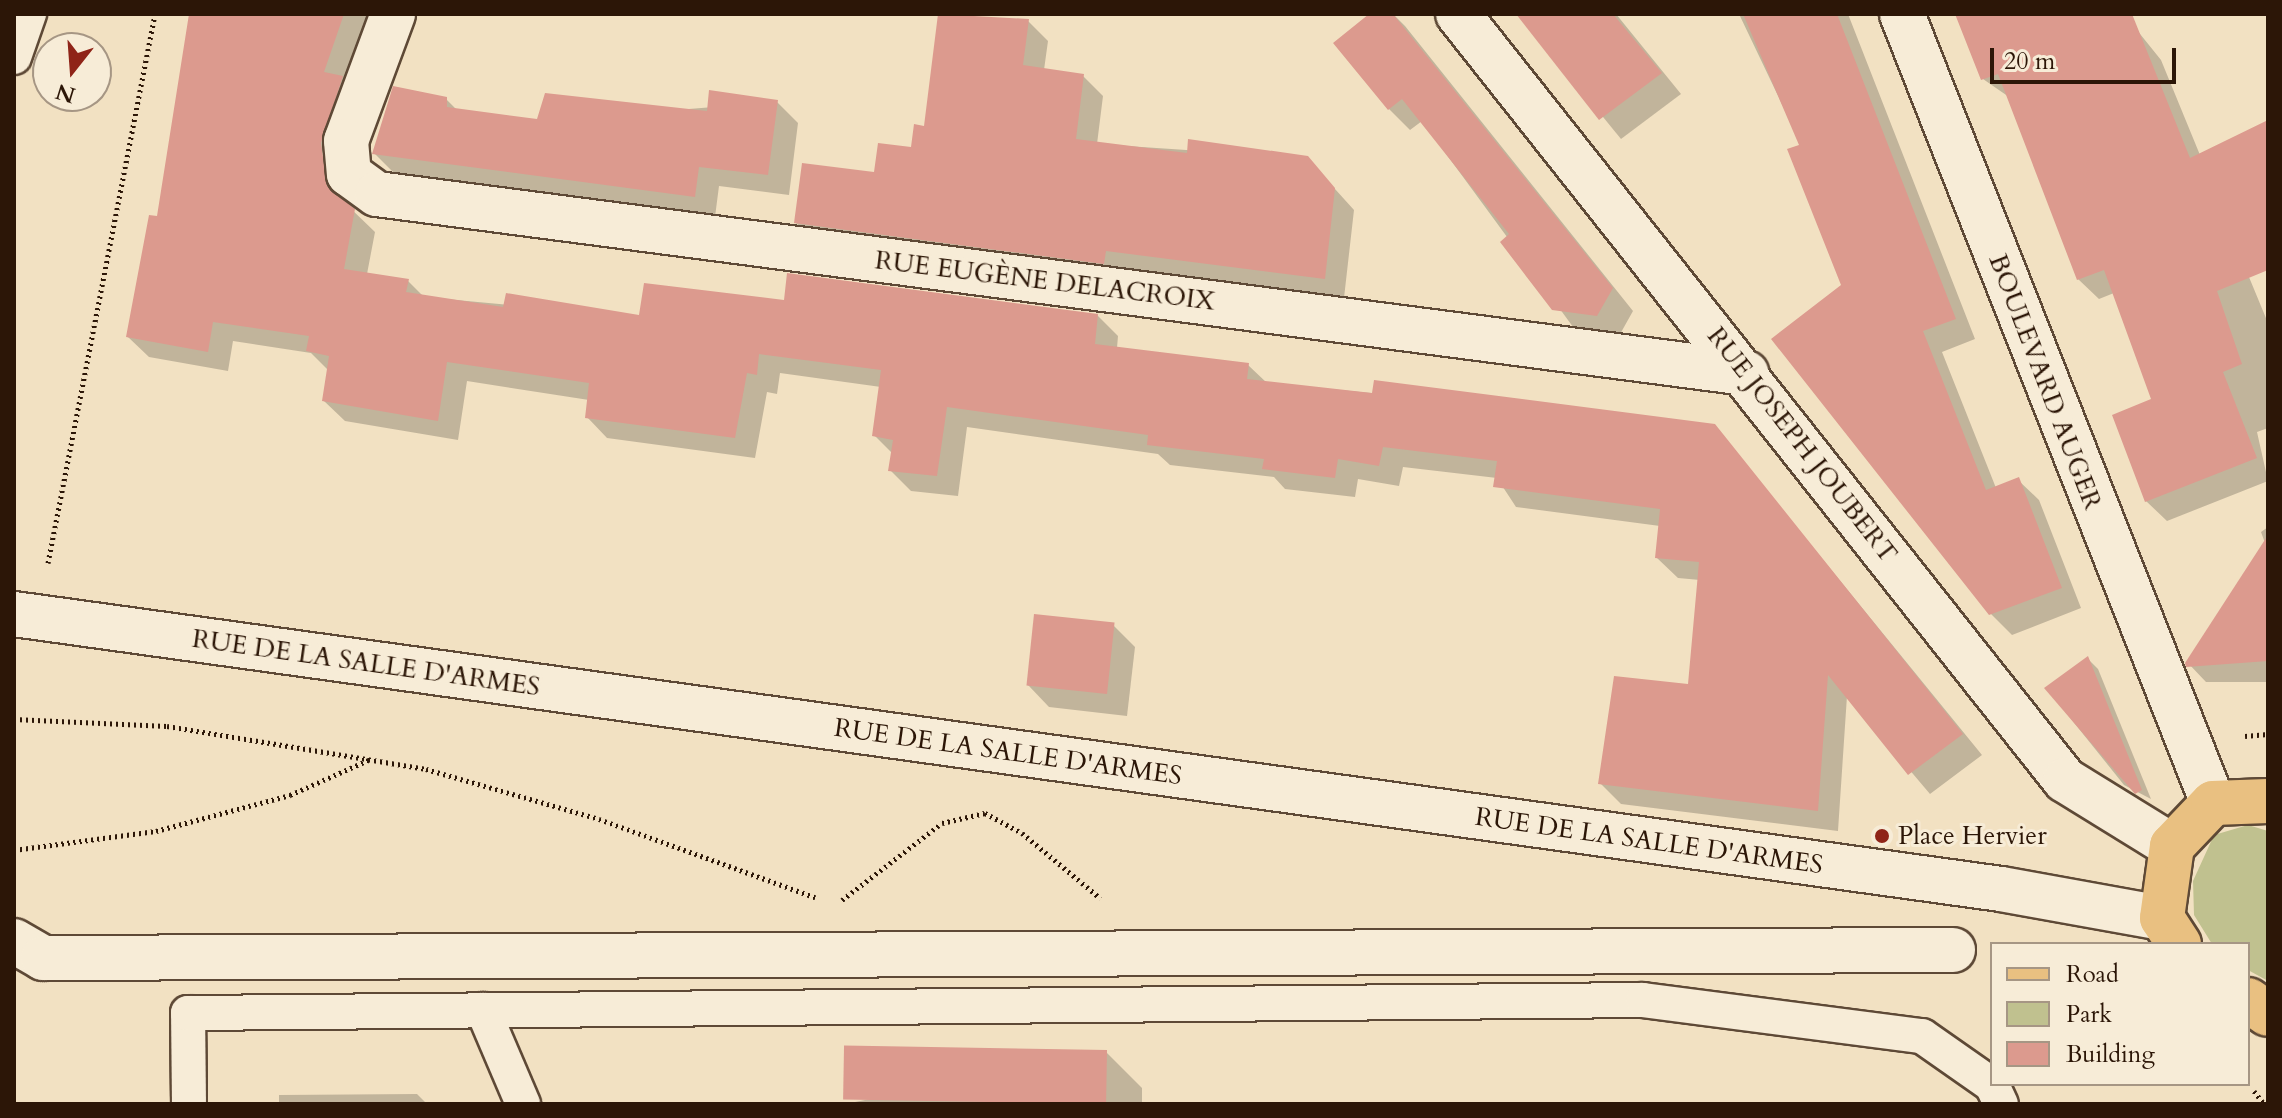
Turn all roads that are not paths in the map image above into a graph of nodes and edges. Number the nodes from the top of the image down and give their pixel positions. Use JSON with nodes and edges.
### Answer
{"nodes":[{"id":1,"x":29,"y":14,"type":"edge"},
{"id":2,"x":393,"y":14,"type":"edge"},
{"id":3,"x":1458,"y":14,"type":"edge"},
{"id":4,"x":1902,"y":14,"type":"edge"},
{"id":5,"x":14,"y":57,"type":"edge"},
{"id":6,"x":1746,"y":373,"type":"junction"},
{"id":7,"x":27,"y":616,"type":"edge"},
{"id":8,"x":2268,"y":801,"type":"edge"},
{"id":9,"x":2213,"y":803,"type":"junction"},
{"id":10,"x":2172,"y":846,"type":"junction"},
{"id":11,"x":2170,"y":931,"type":"edge"},
{"id":12,"x":14,"y":941,"type":"edge"},
{"id":13,"x":1953,"y":950,"type":"dead end"},
{"id":14,"x":2250,"y":1001,"type":"edge"},
{"id":15,"x":483,"y":1010,"type":"junction"},
{"id":16,"x":2268,"y":1014,"type":"edge"},
{"id":17,"x":1990,"y":1084,"type":"edge"},
{"id":18,"x":189,"y":1104,"type":"edge"},
{"id":19,"x":523,"y":1104,"type":"edge"}],
"edges":[{"from":1,"to":5,"type":"lane"},
{"from":2,"to":6,"type":"street","name":"RUE EUGÈNE DELACROIX"},
{"from":3,"to":6,"type":"street","name":"RUE JOSEPH JOUBERT"},
{"from":4,"to":9,"type":"street","name":"BOULEVARD AUGER"},
{"from":6,"to":10,"type":"street","name":"RUE JOSEPH JOUBERT"},
{"from":7,"to":11,"type":"street","name":"RUE DE LA SALLE D'ARMES"},
{"from":8,"to":9,"type":"main road"},
{"from":9,"to":10,"type":"main road"},
{"from":10,"to":11,"type":"main road"},
{"from":12,"to":13,"type":"street"},
{"from":14,"to":16,"type":"main road"},
{"from":15,"to":17,"type":"lane"},
{"from":15,"to":18,"type":"lane"},
{"from":15,"to":19,"type":"lane"}]}
